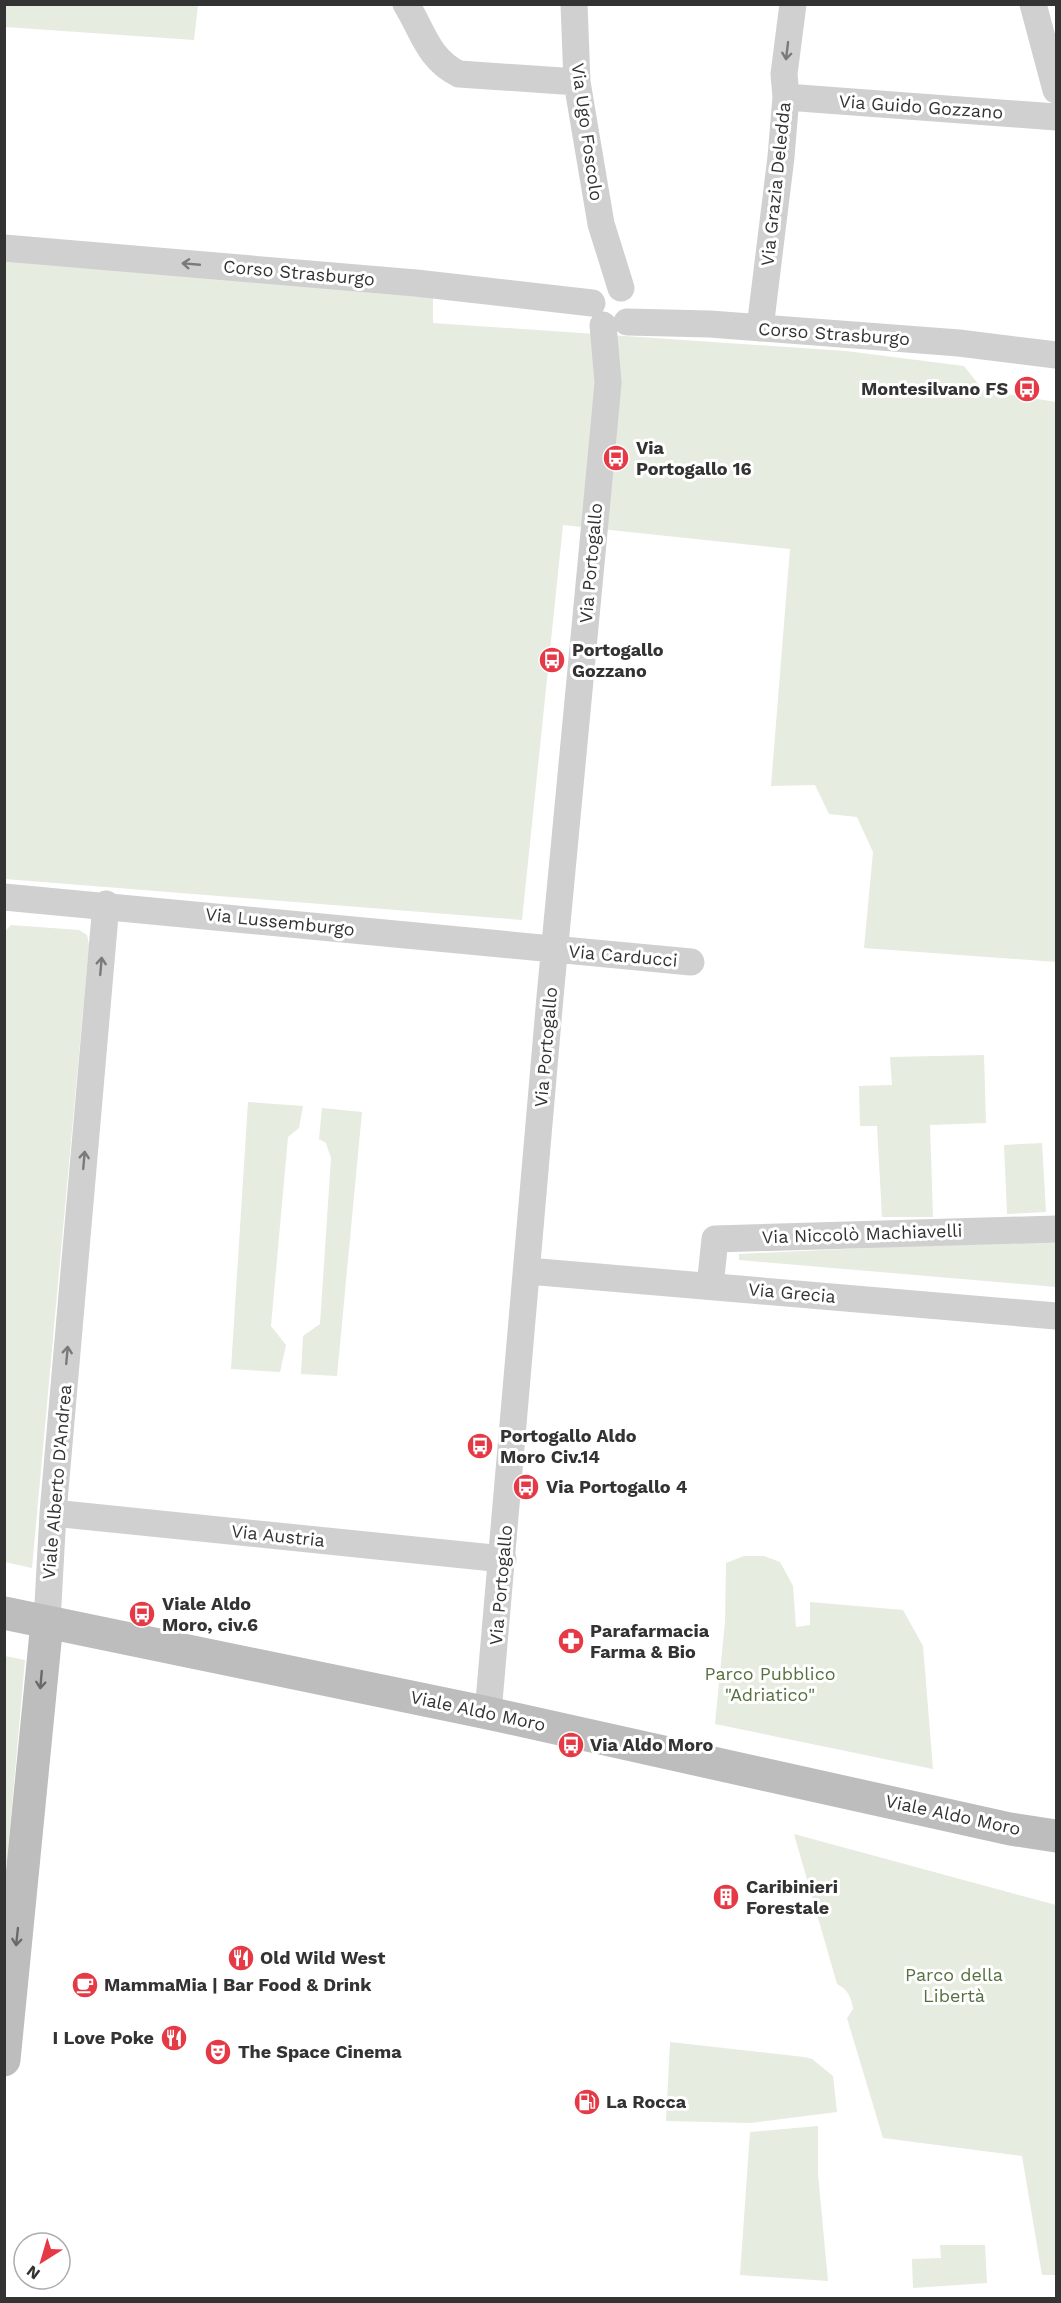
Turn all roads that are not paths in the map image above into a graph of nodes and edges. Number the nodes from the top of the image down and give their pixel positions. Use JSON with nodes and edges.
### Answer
{"nodes":[{"id":1,"x":406,"y":4,"type":"edge"},
{"id":2,"x":574,"y":4,"type":"edge"},
{"id":3,"x":793,"y":4,"type":"edge"},
{"id":4,"x":1033,"y":4,"type":"edge"},
{"id":5,"x":577,"y":81,"type":"junction"},
{"id":6,"x":1056,"y":90,"type":"edge"},
{"id":7,"x":786,"y":97,"type":"junction"},
{"id":8,"x":1056,"y":117,"type":"edge"},
{"id":9,"x":4,"y":248,"type":"edge"},
{"id":10,"x":614,"y":308,"type":"junction"},
{"id":11,"x":760,"y":328,"type":"junction"},
{"id":12,"x":958,"y":343,"type":"junction"},
{"id":13,"x":1056,"y":355,"type":"edge"},
{"id":14,"x":1056,"y":370,"type":"edge"},
{"id":15,"x":4,"y":897,"type":"edge"},
{"id":16,"x":106,"y":904,"type":"junction"},
{"id":17,"x":555,"y":950,"type":"junction"},
{"id":18,"x":691,"y":962,"type":"dead end"},
{"id":19,"x":1056,"y":1229,"type":"edge"},
{"id":20,"x":528,"y":1271,"type":"junction"},
{"id":21,"x":710,"y":1286,"type":"junction"},
{"id":22,"x":1056,"y":1316,"type":"edge"},
{"id":23,"x":53,"y":1513,"type":"junction"},
{"id":24,"x":503,"y":1558,"type":"junction"},
{"id":25,"x":4,"y":1613,"type":"edge"},
{"id":26,"x":47,"y":1622,"type":"junction"},
{"id":27,"x":488,"y":1713,"type":"junction"},
{"id":28,"x":1056,"y":1836,"type":"edge"},
{"id":29,"x":4,"y":2060,"type":"edge"}],
"edges":[{"from":1,"to":5,"type":"street"},
{"from":2,"to":5,"type":"street","name":"Via Ugo Foscolo"},
{"from":3,"to":7,"type":"street","name":"Via Grazia Deledda","one_way":true},
{"from":4,"to":6,"type":"street"},
{"from":5,"to":10,"type":"street","name":"Via Ugo Foscolo"},
{"from":7,"to":8,"type":"street","name":"Via Guido Gozzano"},
{"from":7,"to":11,"type":"street","name":"Via Grazia Deledda"},
{"from":10,"to":9,"type":"street","name":"Corso Strasburgo","one_way":true},
{"from":10,"to":11,"type":"street","name":"Corso Strasburgo"},
{"from":10,"to":17,"type":"street","name":"Via Portogallo"},
{"from":11,"to":12,"type":"street","name":"Corso Strasburgo"},
{"from":12,"to":13,"type":"street","name":"Corso Strasburgo"},
{"from":12,"to":14,"type":"street"},
{"from":15,"to":16,"type":"street","name":"Via Lussemburgo"},
{"from":16,"to":17,"type":"street","name":"Via Lussemburgo"},
{"from":23,"to":16,"type":"street","name":"Viale Alberto D'Andrea","one_way":true},
{"from":17,"to":18,"type":"street","name":"Via Carducci"},
{"from":17,"to":20,"type":"street","name":"Via Portogallo"},
{"from":19,"to":21,"type":"street","name":"Via Niccolò Machiavelli"},
{"from":20,"to":21,"type":"street","name":"Via Grecia"},
{"from":20,"to":24,"type":"street","name":"Via Portogallo"},
{"from":21,"to":22,"type":"street","name":"Via Grecia"},
{"from":23,"to":24,"type":"street","name":"Via Austria"},
{"from":23,"to":26,"type":"street","name":"Viale Alberto D'Andrea"},
{"from":24,"to":27,"type":"street","name":"Via Portogallo"},
{"from":25,"to":26,"type":"street","name":"Viale Aldo Moro"},
{"from":26,"to":27,"type":"street","name":"Viale Aldo Moro"},
{"from":26,"to":29,"type":"street","name":"Viale Alberto D'Andrea","one_way":true},
{"from":27,"to":28,"type":"street","name":"Viale Aldo Moro"}]}
